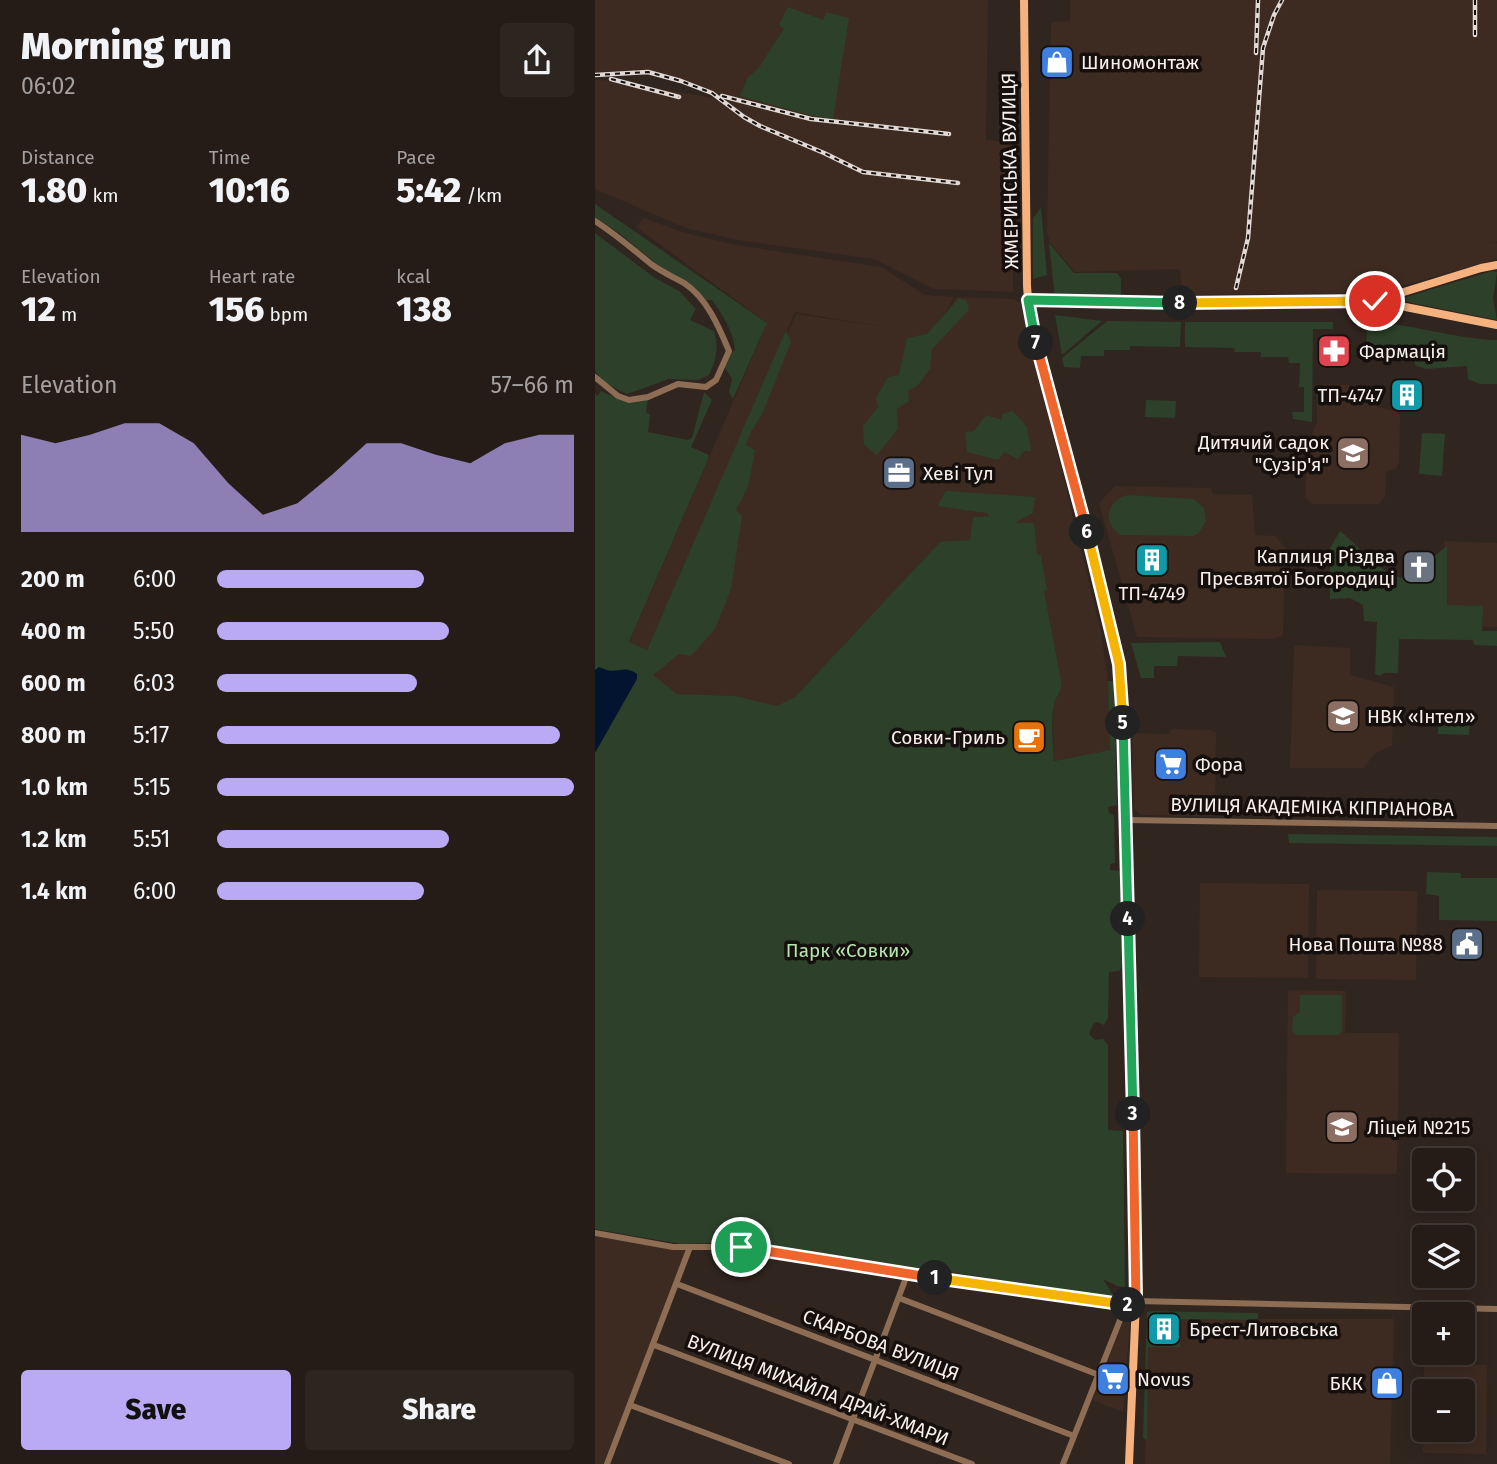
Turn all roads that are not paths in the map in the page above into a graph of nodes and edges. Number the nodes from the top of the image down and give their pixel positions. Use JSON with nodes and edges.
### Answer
{"nodes":[{"id":1,"x":1024,"y":0,"type":"edge"},
{"id":2,"x":595,"y":220,"type":"edge"},
{"id":3,"x":1497,"y":265,"type":"edge"},
{"id":4,"x":1028,"y":300,"type":"junction"},
{"id":5,"x":1375,"y":301,"type":"junction"},
{"id":6,"x":1497,"y":325,"type":"edge"},
{"id":7,"x":595,"y":377,"type":"edge"},
{"id":8,"x":1126,"y":820,"type":"junction"},
{"id":9,"x":1497,"y":826,"type":"edge"},
{"id":10,"x":595,"y":1233,"type":"edge"},
{"id":11,"x":690,"y":1247,"type":"junction"},
{"id":12,"x":907,"y":1275,"type":"junction"},
{"id":13,"x":677,"y":1284,"type":"junction"},
{"id":14,"x":899,"y":1298,"type":"junction"},
{"id":15,"x":1136,"y":1301,"type":"junction"},
{"id":16,"x":1126,"y":1305,"type":"junction"},
{"id":17,"x":1497,"y":1309,"type":"edge"},
{"id":18,"x":654,"y":1345,"type":"junction"},
{"id":19,"x":876,"y":1359,"type":"junction"},
{"id":20,"x":1099,"y":1376,"type":"junction"},
{"id":21,"x":630,"y":1405,"type":"junction"},
{"id":22,"x":853,"y":1419,"type":"junction"},
{"id":23,"x":1075,"y":1436,"type":"junction"},
{"id":24,"x":607,"y":1464,"type":"edge"},
{"id":25,"x":789,"y":1464,"type":"edge"},
{"id":26,"x":836,"y":1464,"type":"edge"},
{"id":27,"x":972,"y":1464,"type":"edge"},
{"id":28,"x":1063,"y":1464,"type":"edge"},
{"id":29,"x":1129,"y":1464,"type":"edge"}],
"edges":[{"from":1,"to":4,"type":"main road","name":"ЖМЕРИНСЬКА ВУЛИЦЯ"},
{"from":2,"to":7,"type":"street"},
{"from":3,"to":5,"type":"main road"},
{"from":4,"to":5,"type":"main road"},
{"from":4,"to":8,"type":"main road","name":"ЖМЕРИНСЬКА ВУЛИЦЯ"},
{"from":5,"to":6,"type":"main road"},
{"from":8,"to":9,"type":"street","name":"ВУЛИЦЯ АКАДЕМІКА КІПРІАНОВА"},
{"from":8,"to":15,"type":"main road","name":"ЖМЕРИНСЬКА ВУЛИЦЯ"},
{"from":10,"to":11,"type":"street"},
{"from":11,"to":12,"type":"street"},
{"from":11,"to":13,"type":"street"},
{"from":12,"to":14,"type":"street"},
{"from":12,"to":16,"type":"street"},
{"from":13,"to":18,"type":"street"},
{"from":13,"to":19,"type":"street","name":"СКАРБОВА ВУЛИЦЯ"},
{"from":14,"to":19,"type":"street"},
{"from":14,"to":20,"type":"street"},
{"from":15,"to":16,"type":"street"},
{"from":15,"to":17,"type":"street"},
{"from":15,"to":29,"type":"main road","name":"ЖМЕРИНСЬКА ВУЛИЦЯ"},
{"from":16,"to":20,"type":"street"},
{"from":18,"to":21,"type":"street"},
{"from":18,"to":22,"type":"street","name":"ВУЛИЦЯ МИХАЙЛА ДРАЙ-ХМАРИ"},
{"from":19,"to":22,"type":"street"},
{"from":19,"to":23,"type":"street","name":"СКАРБОВА ВУЛИЦЯ"},
{"from":20,"to":23,"type":"street"},
{"from":21,"to":24,"type":"street"},
{"from":21,"to":25,"type":"street"},
{"from":22,"to":26,"type":"street"},
{"from":22,"to":27,"type":"street","name":"ВУЛИЦЯ МИХАЙЛА ДРАЙ-ХМАРИ"},
{"from":23,"to":28,"type":"street"}]}
